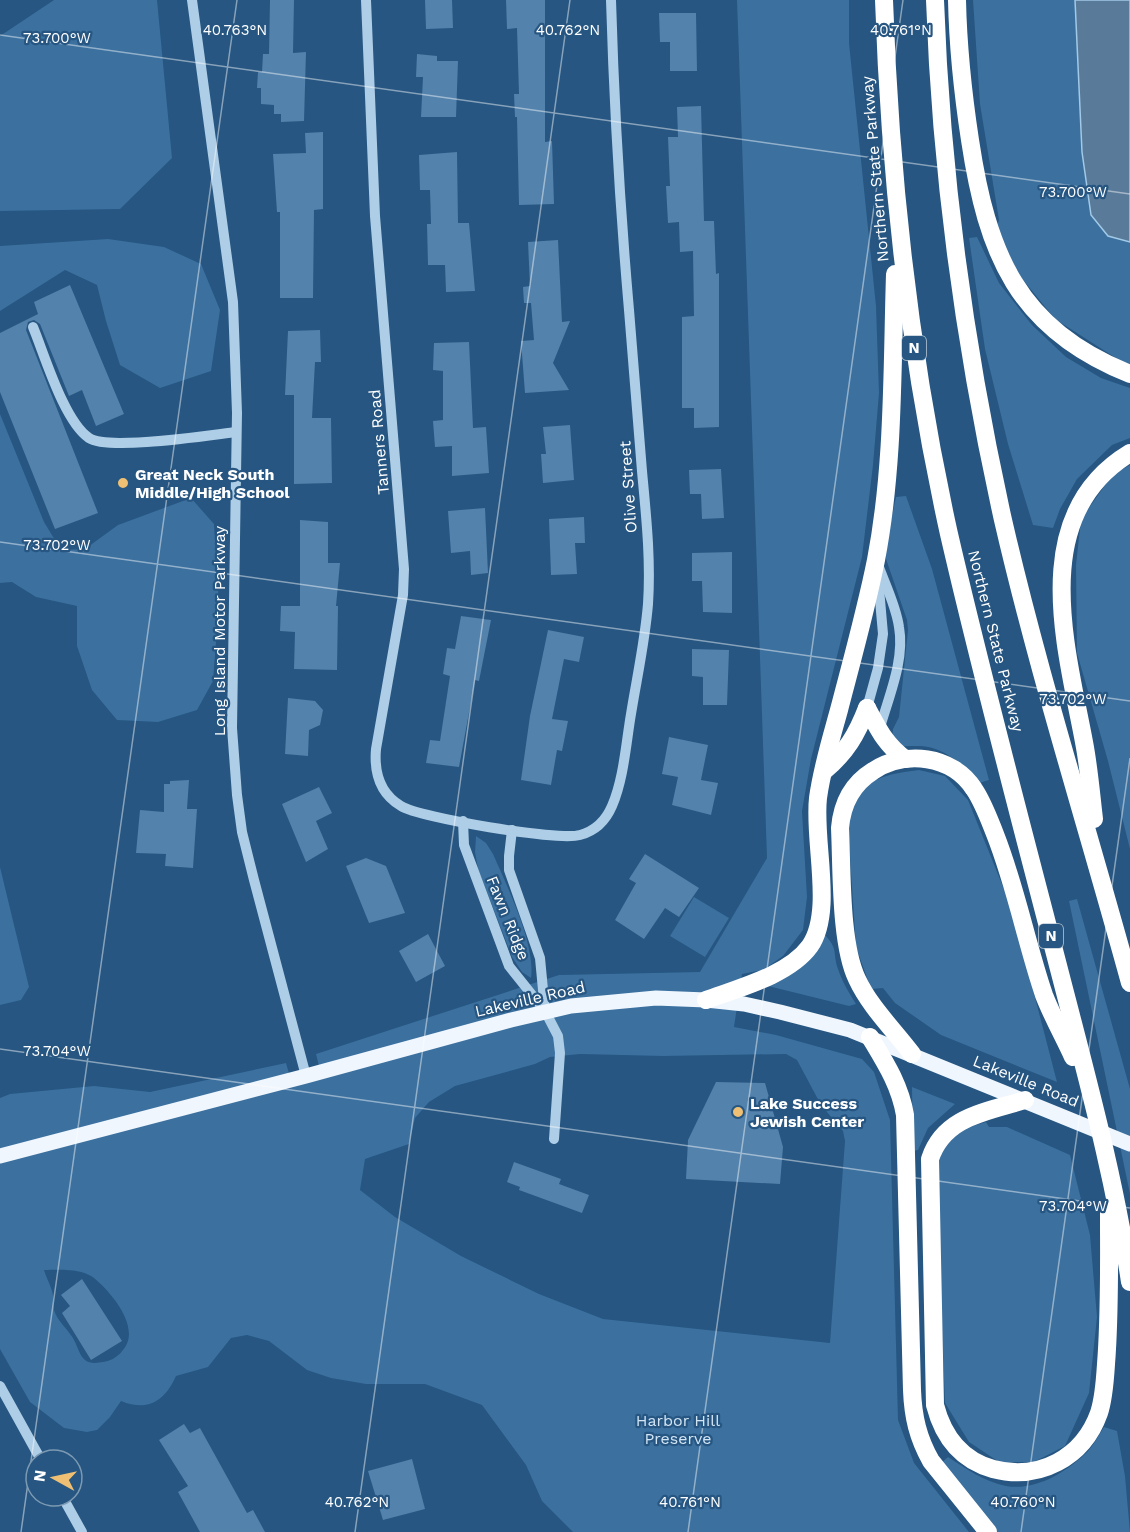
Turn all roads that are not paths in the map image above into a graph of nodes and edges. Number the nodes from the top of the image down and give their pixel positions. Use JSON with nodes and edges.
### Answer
{"nodes":[{"id":1,"x":192,"y":0,"type":"edge"},
{"id":2,"x":366,"y":0,"type":"edge"},
{"id":3,"x":611,"y":0,"type":"edge"},
{"id":4,"x":884,"y":0,"type":"edge"},
{"id":5,"x":935,"y":0,"type":"edge"},
{"id":6,"x":957,"y":0,"type":"edge"},
{"id":7,"x":897,"y":209,"type":"junction"},
{"id":8,"x":33,"y":327,"type":"dead end"},
{"id":9,"x":1130,"y":374,"type":"edge"},
{"id":10,"x":236,"y":432,"type":"junction"},
{"id":11,"x":1130,"y":453,"type":"edge"},
{"id":12,"x":876,"y":558,"type":"junction"},
{"id":13,"x":867,"y":708,"type":"junction"},
{"id":14,"x":879,"y":730,"type":"junction"},
{"id":15,"x":905,"y":759,"type":"junction"},
{"id":16,"x":824,"y":771,"type":"junction"},
{"id":17,"x":463,"y":821,"type":"junction"},
{"id":18,"x":512,"y":830,"type":"junction"},
{"id":19,"x":1103,"y":884,"type":"junction"},
{"id":20,"x":1130,"y":983,"type":"edge"},
{"id":21,"x":706,"y":1000,"type":"junction"},
{"id":22,"x":544,"y":1011,"type":"junction"},
{"id":23,"x":870,"y":1037,"type":"junction"},
{"id":24,"x":912,"y":1054,"type":"junction"},
{"id":25,"x":306,"y":1076,"type":"junction"},
{"id":26,"x":1091,"y":1096,"type":"junction"},
{"id":27,"x":1024,"y":1100,"type":"junction"},
{"id":28,"x":554,"y":1139,"type":"dead end"},
{"id":29,"x":1130,"y":1144,"type":"edge"},
{"id":30,"x":0,"y":1156,"type":"edge"},
{"id":31,"x":1109,"y":1170,"type":"junction"},
{"id":32,"x":1130,"y":1282,"type":"edge"},
{"id":33,"x":0,"y":1386,"type":"edge"},
{"id":34,"x":34,"y":1448,"type":"edge"},
{"id":35,"x":69,"y":1508,"type":"edge"},
{"id":36,"x":82,"y":1532,"type":"edge"},
{"id":37,"x":988,"y":1532,"type":"edge"}],
"edges":[{"from":1,"to":10,"type":"street","name":"Long Island Motor Parkway"},
{"from":2,"to":17,"type":"street","name":"Tanners Road"},
{"from":3,"to":18,"type":"street","name":"Olive Street"},
{"from":4,"to":7,"type":"highway","name":"Northern State Parkway","number":"N"},
{"from":5,"to":19,"type":"highway"},
{"from":6,"to":9,"type":"highway"},
{"from":7,"to":12,"type":"highway"},
{"from":7,"to":26,"type":"highway","name":"Northern State Parkway","number":"N"},
{"from":8,"to":10,"type":"street"},
{"from":10,"to":25,"type":"street","name":"Long Island Motor Parkway"},
{"from":11,"to":19,"type":"highway"},
{"from":12,"to":13,"type":"street"},
{"from":12,"to":14,"type":"street"},
{"from":12,"to":16,"type":"highway"},
{"from":13,"to":14,"type":"highway"},
{"from":13,"to":16,"type":"highway"},
{"from":14,"to":15,"type":"highway"},
{"from":15,"to":24,"type":"highway"},
{"from":15,"to":26,"type":"highway"},
{"from":16,"to":21,"type":"highway"},
{"from":17,"to":18,"type":"street","name":"Olive Street"},
{"from":17,"to":22,"type":"street","name":"Fawn Ridge"},
{"from":18,"to":22,"type":"street","name":"Fawn Ridge"},
{"from":19,"to":20,"type":"highway"},
{"from":21,"to":22,"type":"main road","name":"Lakeville Road"},
{"from":21,"to":23,"type":"main road","name":"Lakeville Road"},
{"from":22,"to":25,"type":"main road","name":"Lakeville Road"},
{"from":22,"to":28,"type":"street"},
{"from":23,"to":24,"type":"main road","name":"Lakeville Road"},
{"from":23,"to":37,"type":"highway"},
{"from":24,"to":27,"type":"main road","name":"Lakeville Road"},
{"from":25,"to":30,"type":"main road","name":"Lakeville Road"},
{"from":26,"to":31,"type":"highway","name":"Northern State Parkway","number":"N"},
{"from":27,"to":29,"type":"main road","name":"Lakeville Road"},
{"from":27,"to":31,"type":"highway"},
{"from":31,"to":32,"type":"highway","name":"Northern State Parkway","number":"N"},
{"from":33,"to":34,"type":"street"},
{"from":35,"to":36,"type":"street"}]}
